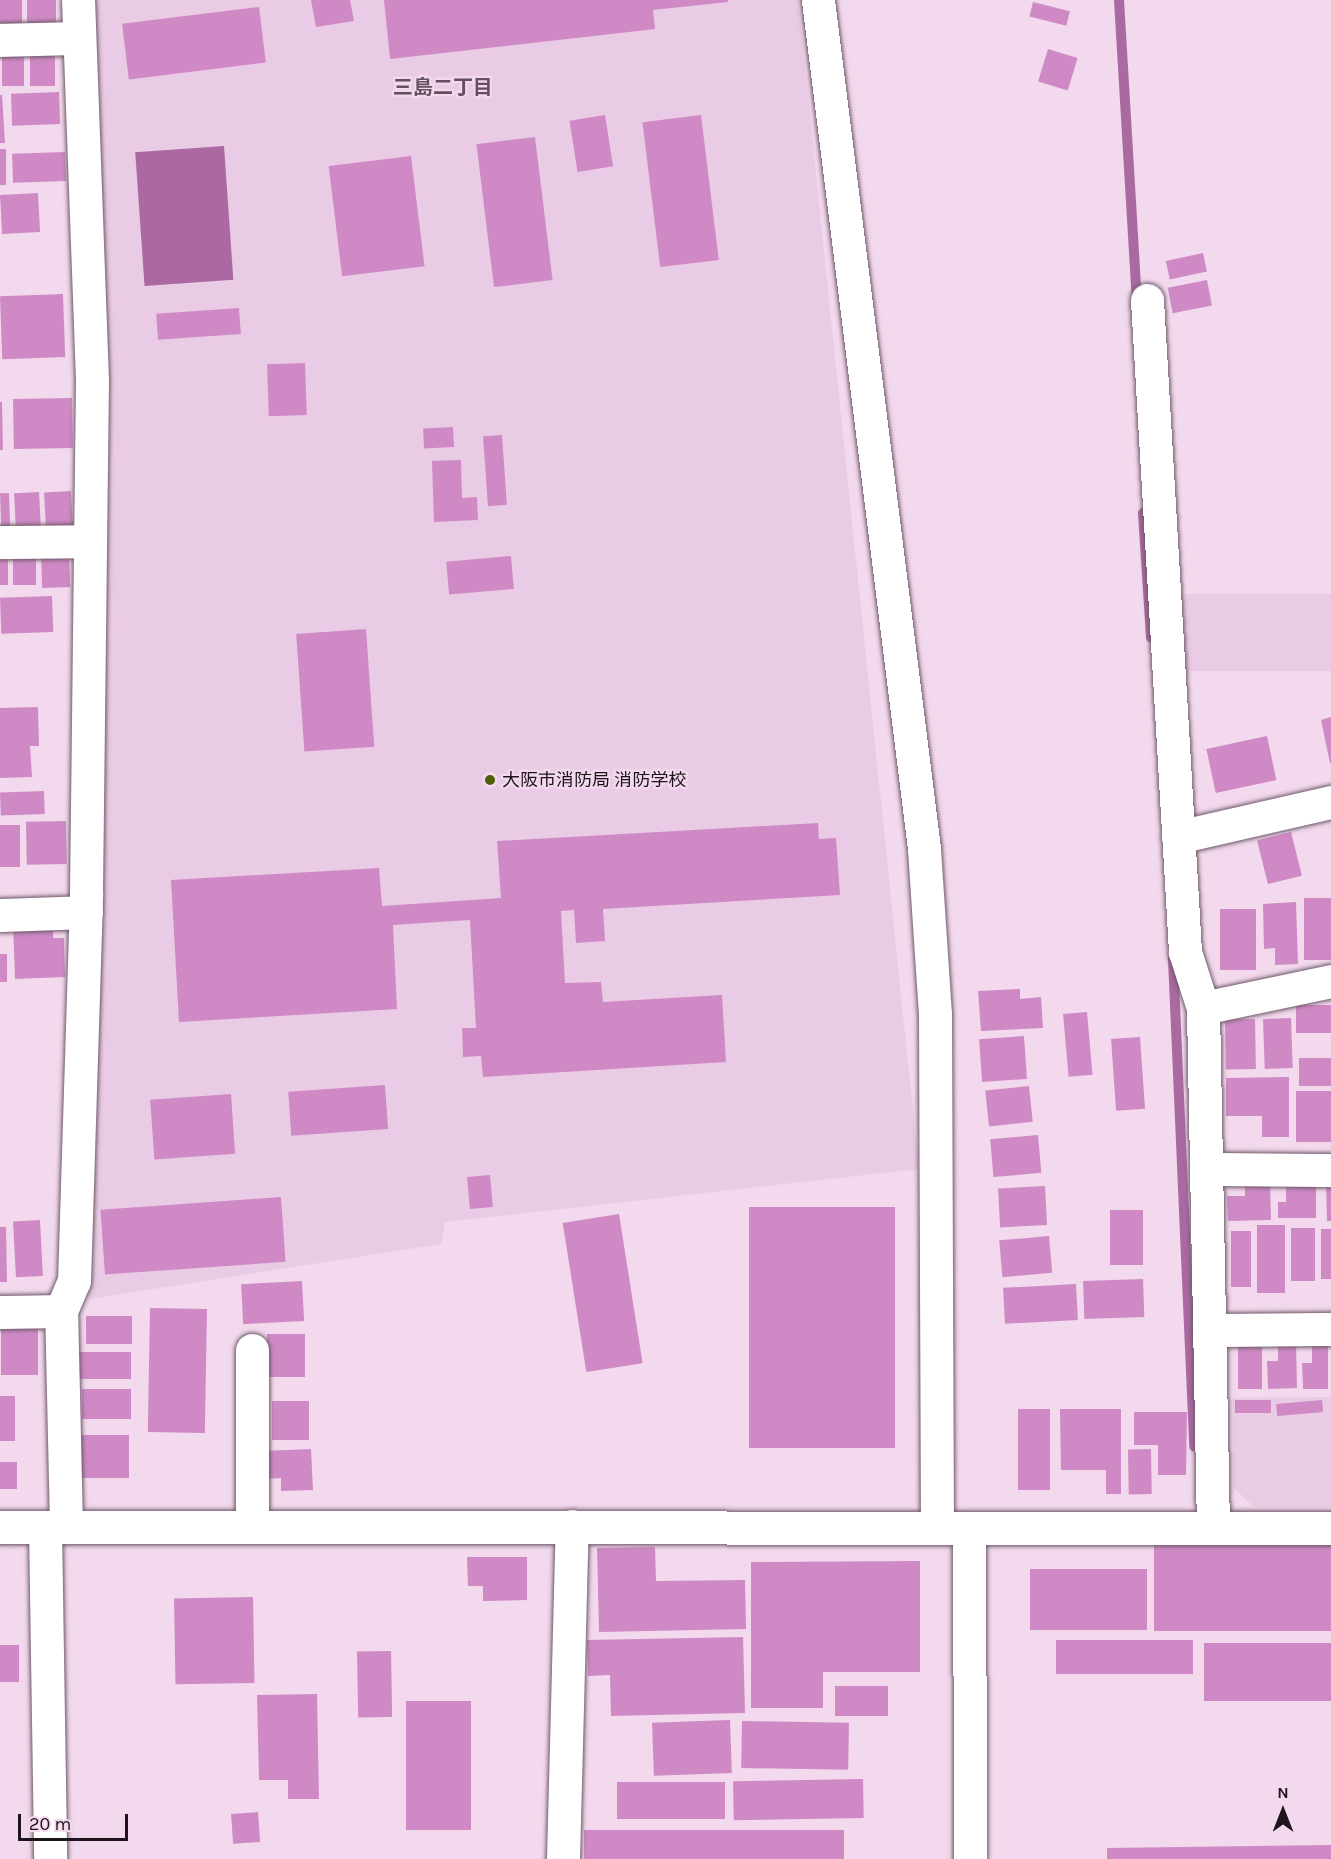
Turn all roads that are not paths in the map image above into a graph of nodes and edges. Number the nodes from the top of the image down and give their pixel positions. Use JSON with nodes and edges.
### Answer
{"nodes":[{"id":1,"x":78,"y":0,"type":"edge"},
{"id":2,"x":818,"y":0,"type":"edge"},
{"id":3,"x":79,"y":38,"type":"junction"},
{"id":4,"x":0,"y":40,"type":"edge"},
{"id":5,"x":1147,"y":300,"type":"dead end"},
{"id":6,"x":90,"y":541,"type":"junction"},
{"id":7,"x":0,"y":542,"type":"edge"},
{"id":8,"x":1331,"y":802,"type":"edge"},
{"id":9,"x":1178,"y":837,"type":"junction"},
{"id":10,"x":86,"y":912,"type":"junction"},
{"id":11,"x":0,"y":915,"type":"edge"},
{"id":12,"x":1331,"y":981,"type":"edge"},
{"id":13,"x":1203,"y":1008,"type":"junction"},
{"id":14,"x":1206,"y":1169,"type":"junction"},
{"id":15,"x":1331,"y":1170,"type":"edge"},
{"id":16,"x":61,"y":1311,"type":"junction"},
{"id":17,"x":0,"y":1312,"type":"edge"},
{"id":18,"x":1331,"y":1329,"type":"edge"},
{"id":19,"x":1209,"y":1330,"type":"junction"},
{"id":20,"x":252,"y":1350,"type":"dead end"},
{"id":21,"x":252,"y":1526,"type":"junction"},
{"id":22,"x":572,"y":1526,"type":"junction"},
{"id":23,"x":0,"y":1527,"type":"edge"},
{"id":24,"x":56,"y":1527,"type":"junction"},
{"id":25,"x":953,"y":1528,"type":"junction"},
{"id":26,"x":1213,"y":1528,"type":"junction"},
{"id":27,"x":1331,"y":1528,"type":"edge"},
{"id":28,"x":50,"y":1859,"type":"edge"},
{"id":29,"x":563,"y":1859,"type":"edge"},
{"id":30,"x":970,"y":1859,"type":"edge"}],
"edges":[{"from":1,"to":3,"type":"street"},
{"from":2,"to":25,"type":"street"},
{"from":3,"to":4,"type":"street"},
{"from":3,"to":6,"type":"street"},
{"from":5,"to":9,"type":"street"},
{"from":6,"to":7,"type":"street"},
{"from":6,"to":10,"type":"street"},
{"from":8,"to":9,"type":"street"},
{"from":9,"to":13,"type":"street"},
{"from":10,"to":11,"type":"street"},
{"from":10,"to":16,"type":"street"},
{"from":12,"to":13,"type":"street"},
{"from":13,"to":14,"type":"street"},
{"from":14,"to":15,"type":"street"},
{"from":14,"to":19,"type":"street"},
{"from":16,"to":17,"type":"street"},
{"from":16,"to":24,"type":"street"},
{"from":18,"to":19,"type":"street"},
{"from":19,"to":26,"type":"street"},
{"from":20,"to":21,"type":"street"},
{"from":21,"to":22,"type":"street"},
{"from":21,"to":24,"type":"street"},
{"from":22,"to":25,"type":"street"},
{"from":22,"to":29,"type":"street"},
{"from":23,"to":24,"type":"street"},
{"from":24,"to":28,"type":"street"},
{"from":25,"to":26,"type":"street"},
{"from":25,"to":30,"type":"street"},
{"from":26,"to":27,"type":"street"}]}
